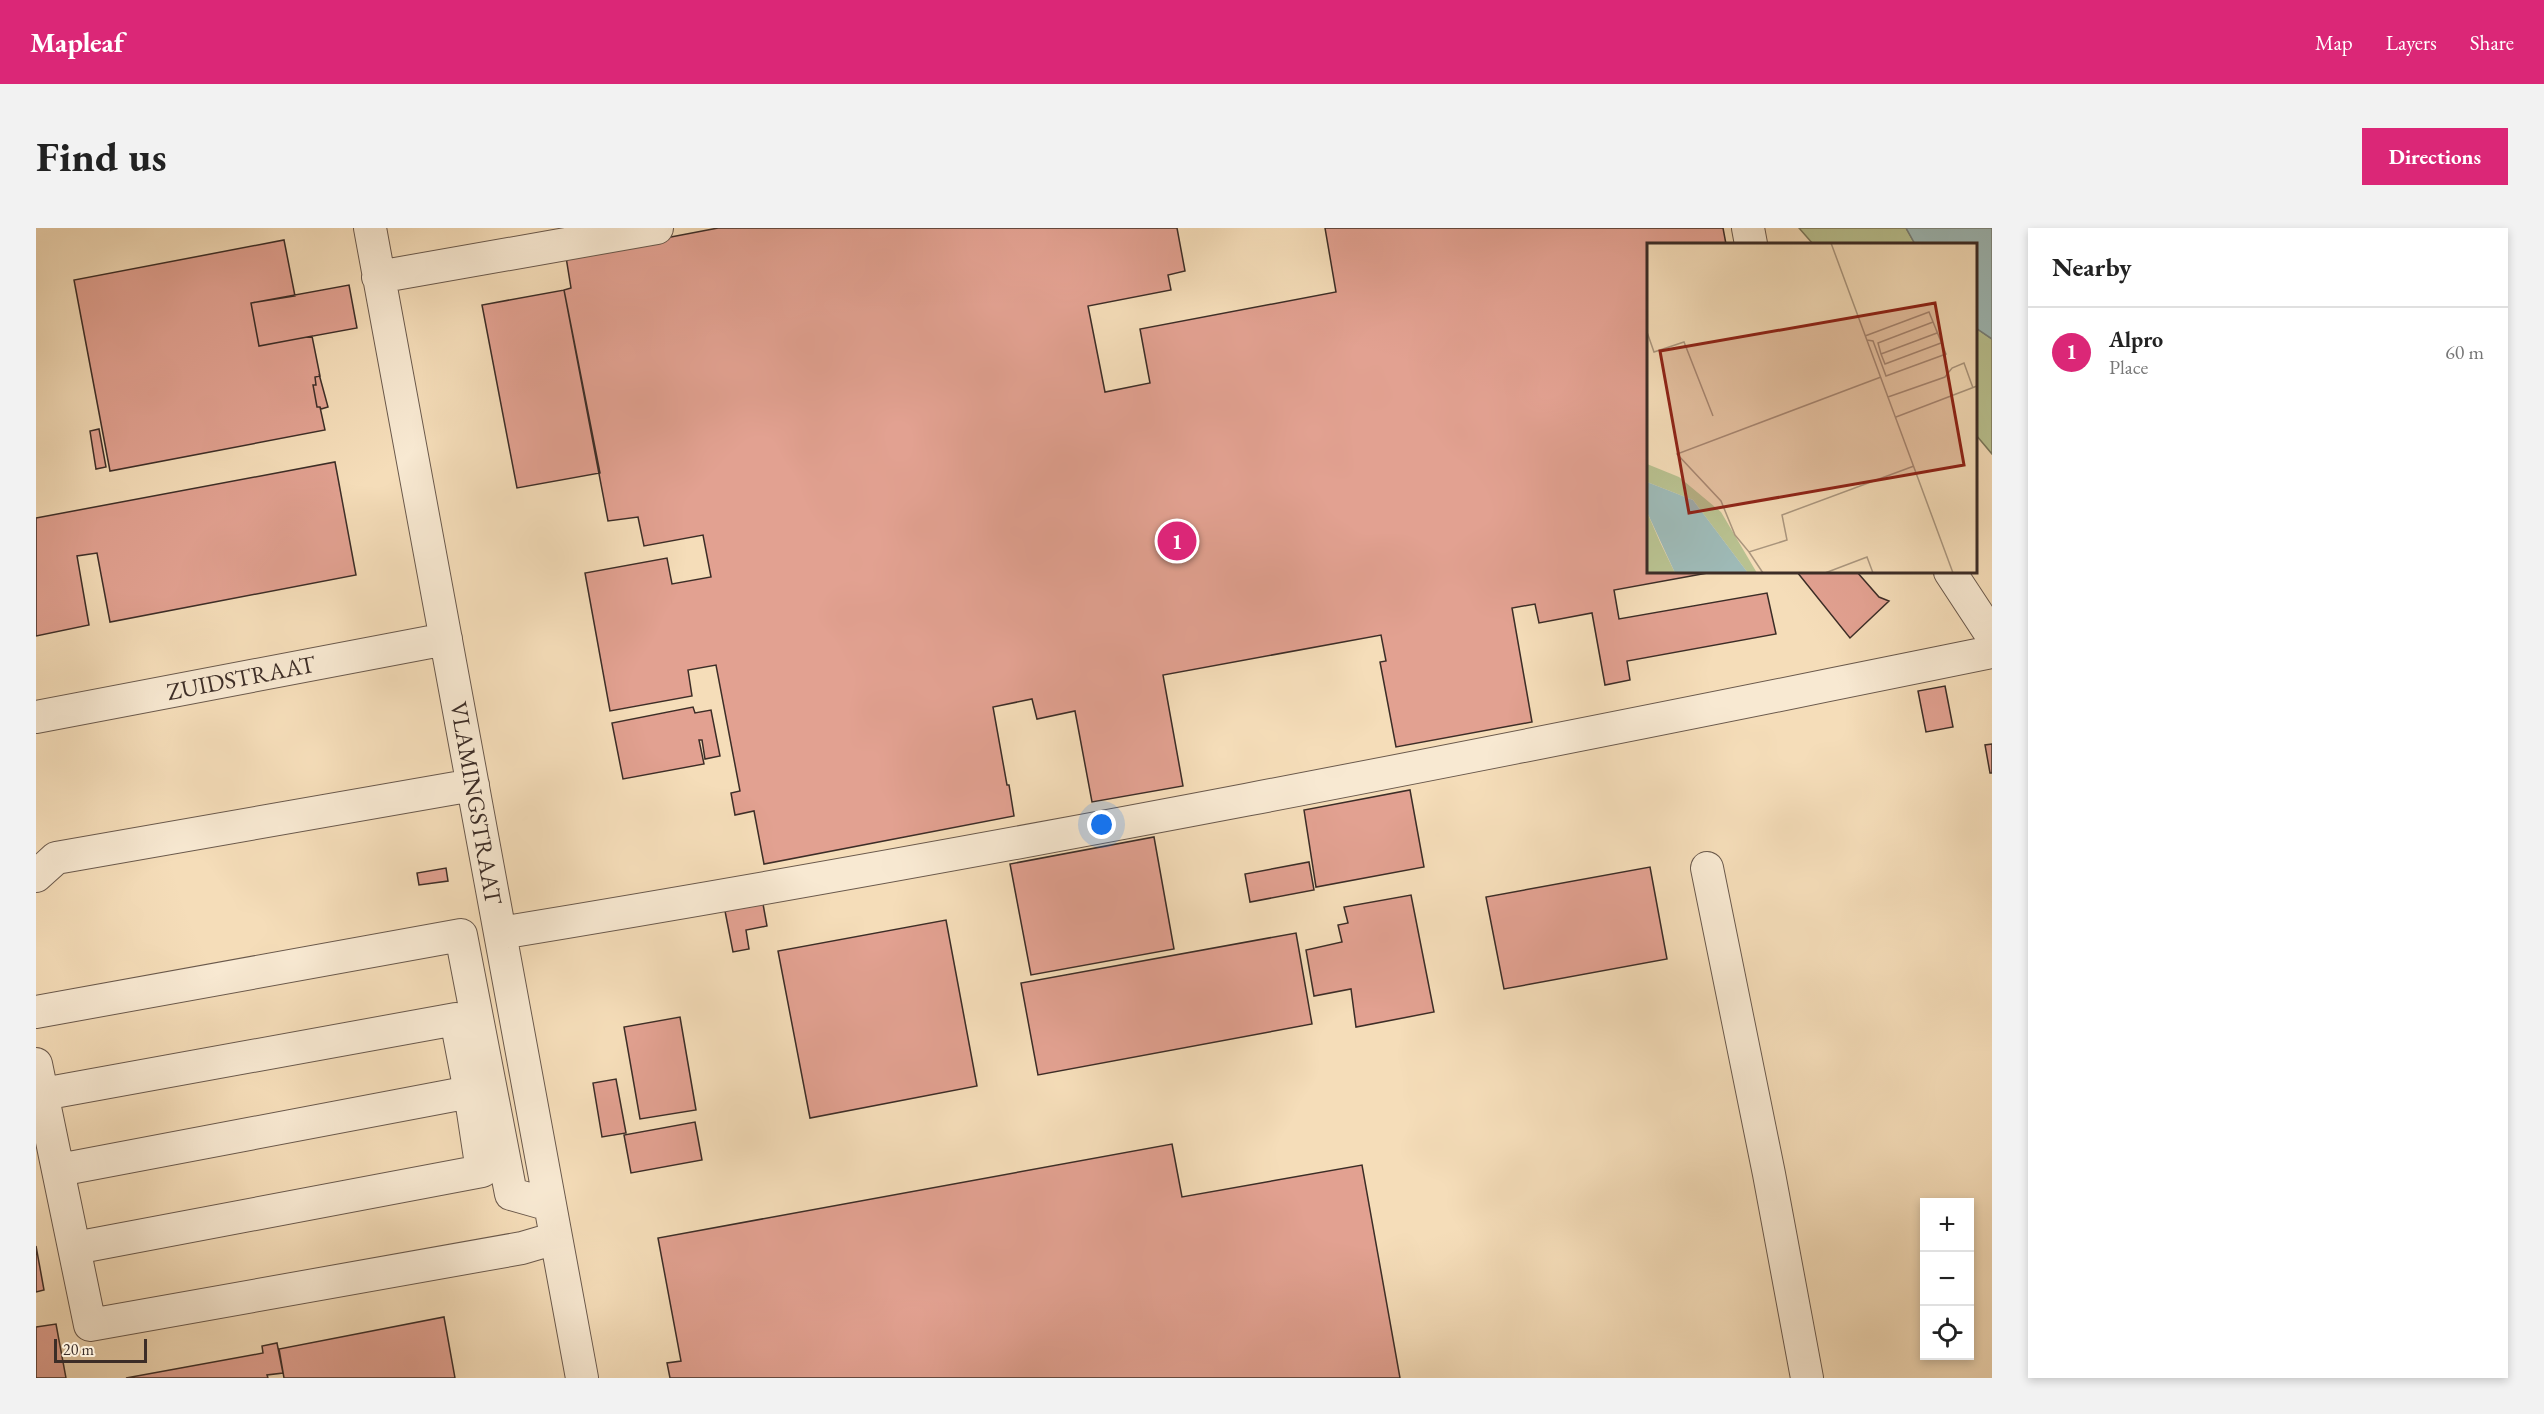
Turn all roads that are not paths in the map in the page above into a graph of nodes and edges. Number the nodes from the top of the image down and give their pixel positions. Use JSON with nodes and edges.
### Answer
{"nodes":[{"id":1,"x":370,"y":228,"type":"edge"},
{"id":2,"x":657,"y":228,"type":"edge"},
{"id":3,"x":1748,"y":228,"type":"edge"},
{"id":4,"x":1751,"y":243,"type":"edge"},
{"id":5,"x":378,"y":277,"type":"junction"},
{"id":6,"x":1951,"y":573,"type":"edge"},
{"id":7,"x":1992,"y":636,"type":"edge"},
{"id":8,"x":446,"y":639,"type":"junction"},
{"id":9,"x":1992,"y":651,"type":"edge"},
{"id":10,"x":36,"y":717,"type":"edge"},
{"id":11,"x":473,"y":785,"type":"junction"},
{"id":12,"x":1707,"y":868,"type":"dead end"},
{"id":13,"x":36,"y":876,"type":"edge"},
{"id":14,"x":500,"y":933,"type":"junction"},
{"id":15,"x":36,"y":1012,"type":"edge"},
{"id":16,"x":39,"y":1079,"type":"edge"},
{"id":17,"x":470,"y":1092,"type":"junction"},
{"id":18,"x":59,"y":1170,"type":"junction"},
{"id":19,"x":550,"y":1205,"type":"junction"},
{"id":20,"x":556,"y":1238,"type":"junction"},
{"id":21,"x":75,"y":1248,"type":"junction"},
{"id":22,"x":582,"y":1378,"type":"edge"},
{"id":23,"x":1807,"y":1378,"type":"edge"}],
"edges":[{"from":1,"to":5,"type":"street","name":"VLAMINGSTRAAT"},
{"from":2,"to":5,"type":"street"},
{"from":3,"to":4,"type":"street"},
{"from":5,"to":8,"type":"street","name":"VLAMINGSTRAAT"},
{"from":6,"to":7,"type":"street"},
{"from":8,"to":10,"type":"street","name":"ZUIDSTRAAT"},
{"from":8,"to":11,"type":"street","name":"VLAMINGSTRAAT"},
{"from":9,"to":14,"type":"street"},
{"from":11,"to":13,"type":"street"},
{"from":11,"to":14,"type":"street","name":"VLAMINGSTRAAT"},
{"from":12,"to":23,"type":"street"},
{"from":14,"to":19,"type":"street","name":"VLAMINGSTRAAT"},
{"from":15,"to":19,"type":"street"},
{"from":16,"to":17,"type":"street"},
{"from":16,"to":18,"type":"street"},
{"from":17,"to":18,"type":"street"},
{"from":17,"to":21,"type":"street"},
{"from":18,"to":21,"type":"street"},
{"from":19,"to":20,"type":"street","name":"VLAMINGSTRAAT"},
{"from":20,"to":21,"type":"street"},
{"from":20,"to":22,"type":"street","name":"VLAMINGSTRAAT"}]}
